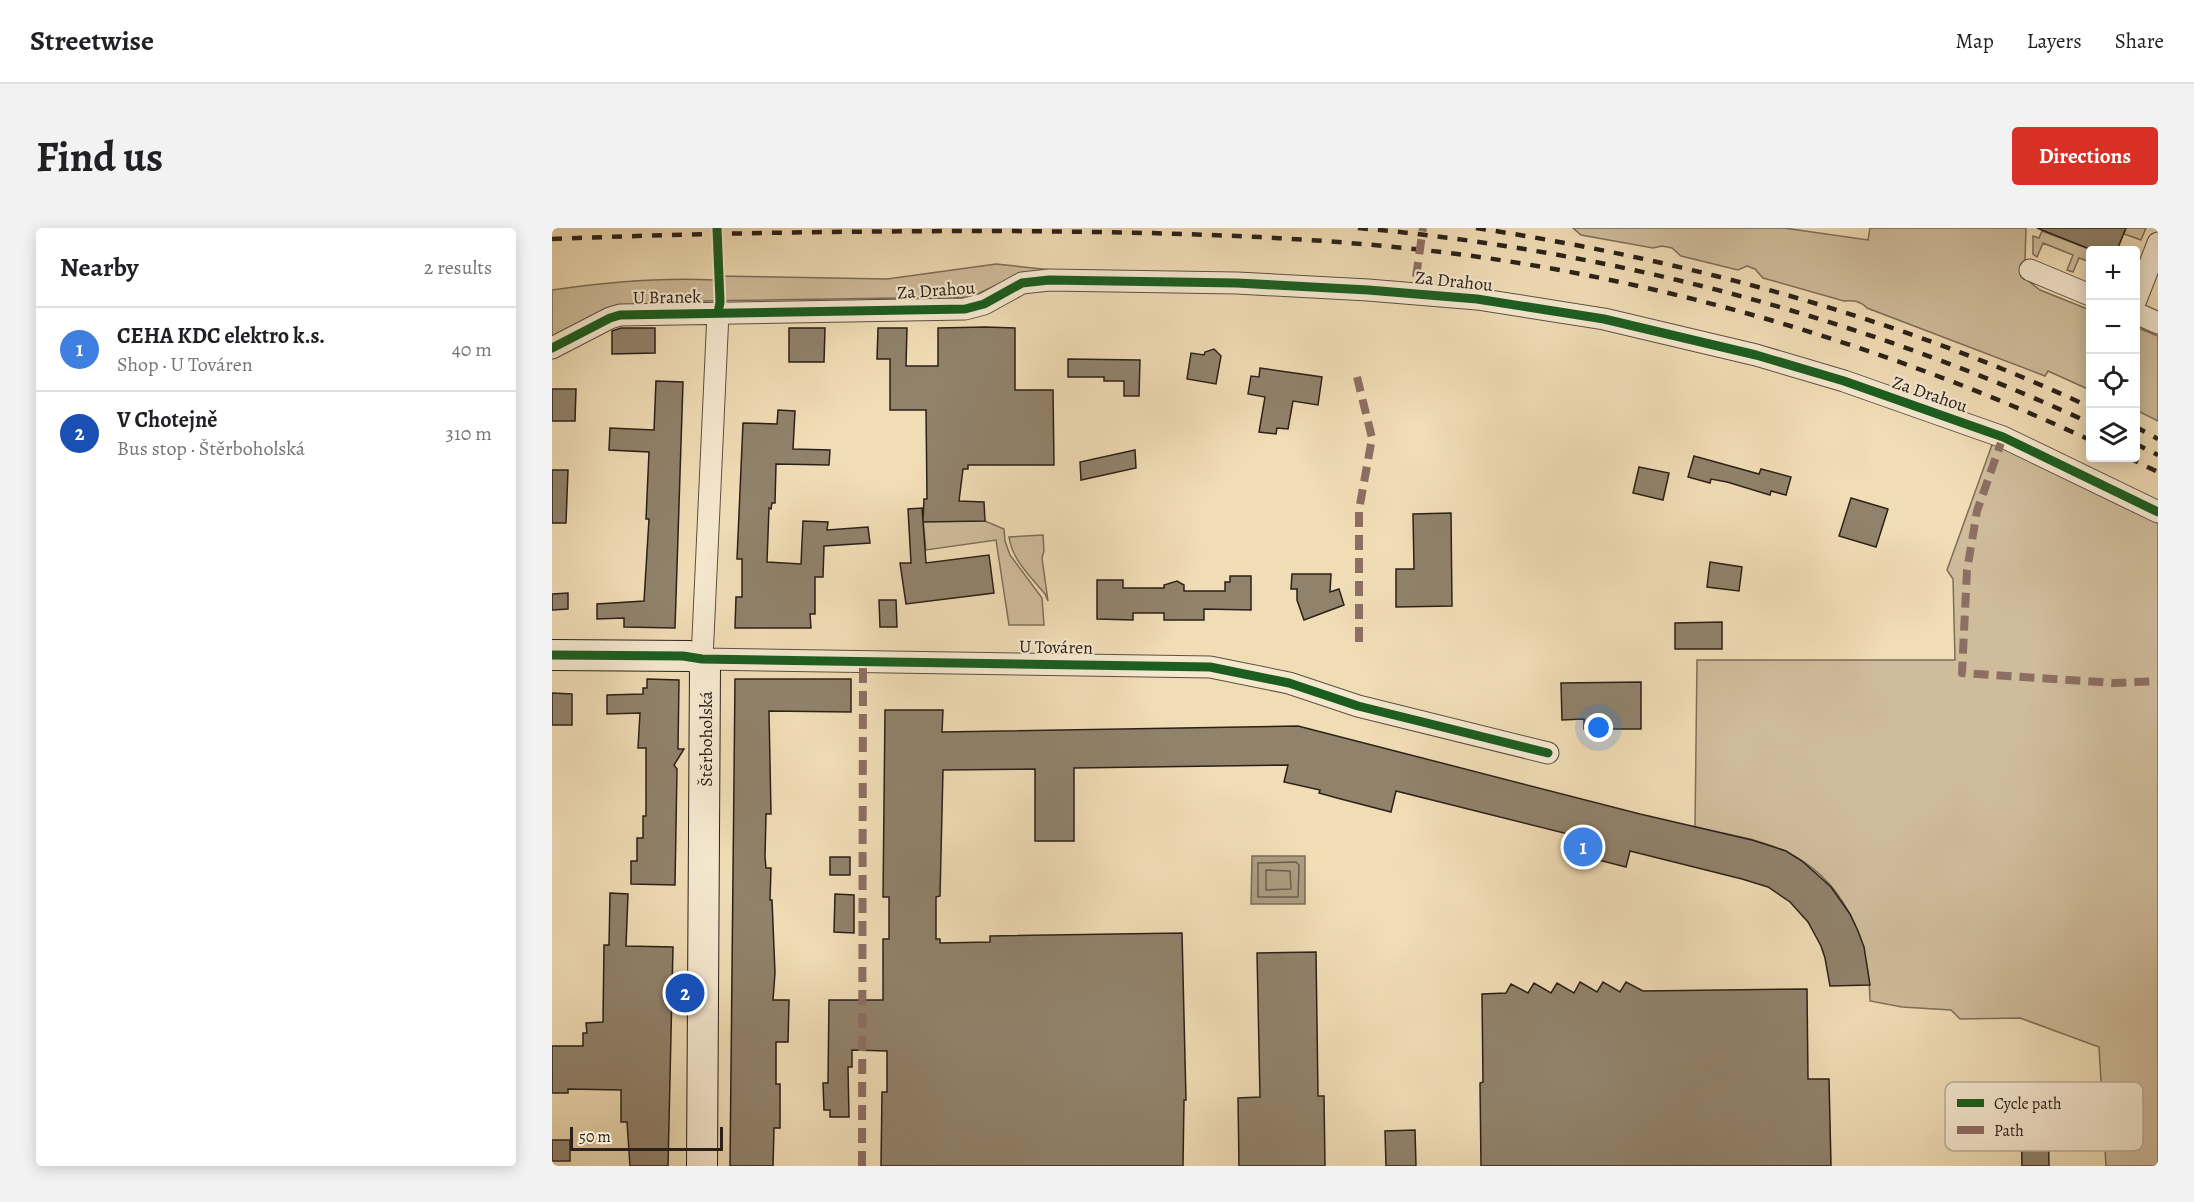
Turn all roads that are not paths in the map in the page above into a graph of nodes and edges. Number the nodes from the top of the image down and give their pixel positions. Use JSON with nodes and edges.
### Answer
{"nodes":[{"id":1,"x":2158,"y":243,"type":"edge"},
{"id":2,"x":2030,"y":270,"type":"dead end"},
{"id":3,"x":2140,"y":290,"type":"edge"},
{"id":4,"x":2086,"y":293,"type":"edge"},
{"id":5,"x":717,"y":313,"type":"junction"},
{"id":6,"x":2140,"y":315,"type":"edge"},
{"id":7,"x":2158,"y":323,"type":"edge"},
{"id":8,"x":552,"y":348,"type":"edge"},
{"id":9,"x":2158,"y":512,"type":"edge"},
{"id":10,"x":552,"y":655,"type":"edge"},
{"id":11,"x":702,"y":659,"type":"junction"},
{"id":12,"x":1548,"y":753,"type":"dead end"},
{"id":13,"x":702,"y":1166,"type":"edge"}],
"edges":[{"from":1,"to":3,"type":"street"},
{"from":2,"to":4,"type":"street"},
{"from":5,"to":8,"type":"street","name":"U Branek"},
{"from":5,"to":9,"type":"street","name":"Za Drahou"},
{"from":5,"to":11,"type":"street","name":"Štěrboholská"},
{"from":6,"to":7,"type":"street"},
{"from":10,"to":11,"type":"street","name":"U Továren"},
{"from":11,"to":12,"type":"street","name":"U Továren"},
{"from":11,"to":13,"type":"street","name":"Štěrboholská"}]}
